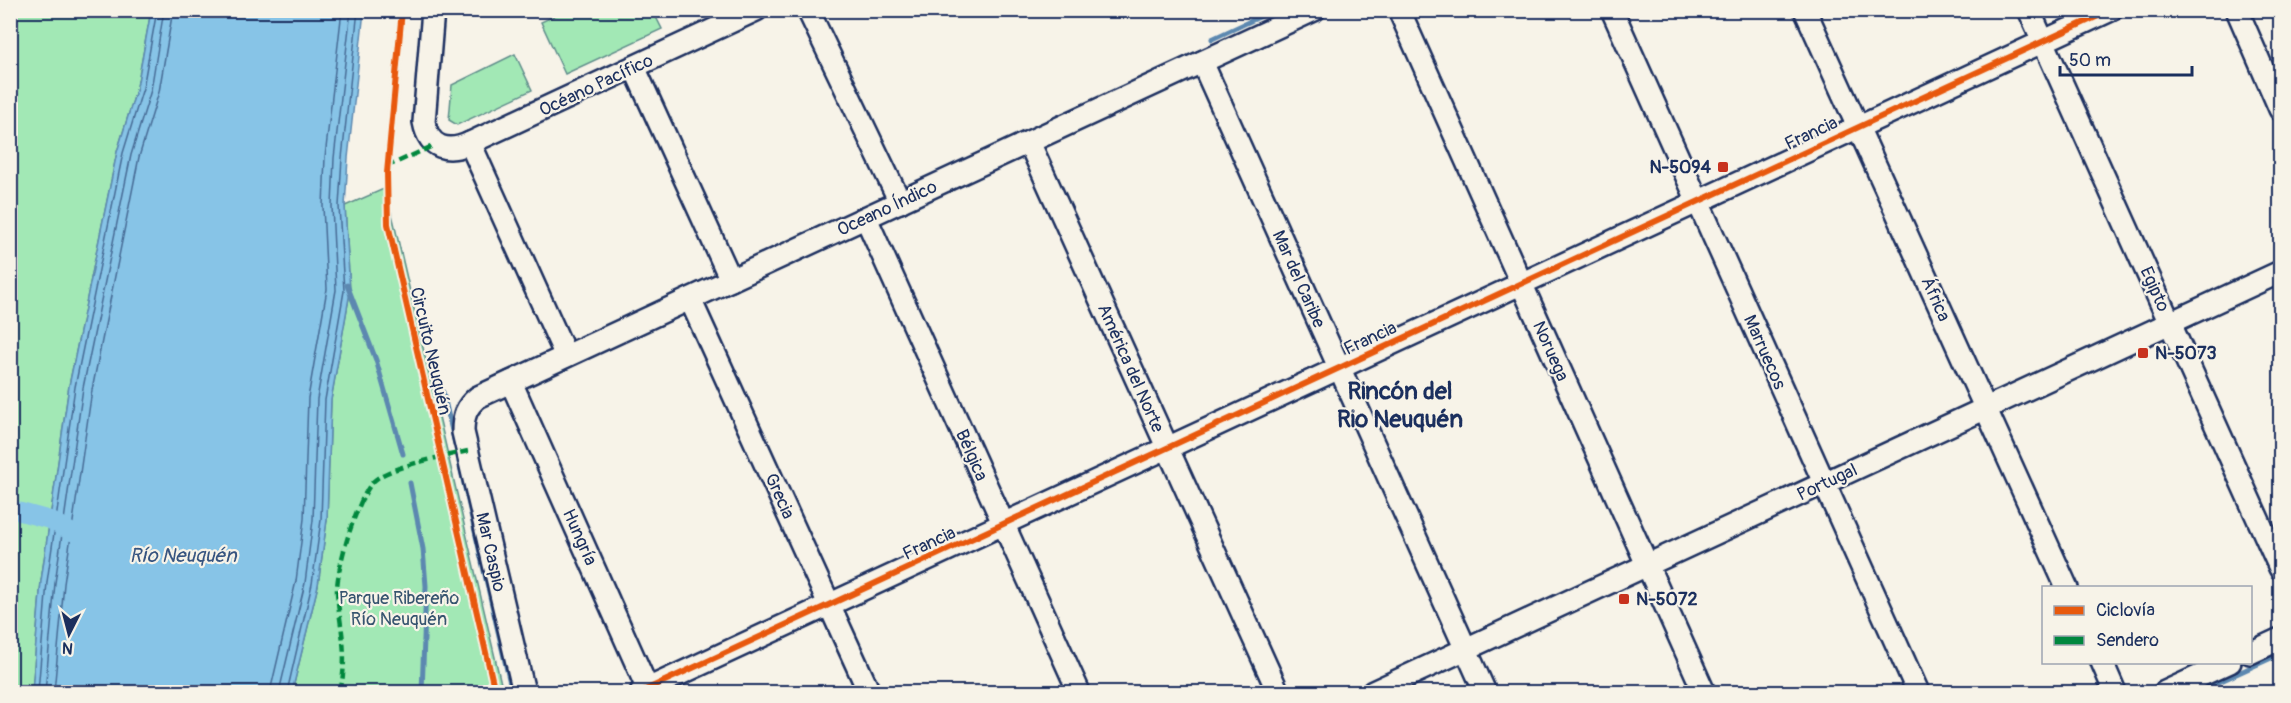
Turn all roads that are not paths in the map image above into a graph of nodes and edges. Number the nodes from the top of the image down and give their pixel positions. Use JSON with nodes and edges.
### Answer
{"nodes":[{"id":1,"x":433,"y":10,"type":"edge"},
{"id":2,"x":756,"y":10,"type":"edge"},
{"id":3,"x":808,"y":10,"type":"edge"},
{"id":4,"x":1314,"y":10,"type":"edge"},
{"id":5,"x":1399,"y":10,"type":"edge"},
{"id":6,"x":1612,"y":10,"type":"edge"},
{"id":7,"x":1805,"y":10,"type":"edge"},
{"id":8,"x":2029,"y":10,"type":"edge"},
{"id":9,"x":2111,"y":10,"type":"edge"},
{"id":10,"x":2237,"y":10,"type":"edge"},
{"id":11,"x":2043,"y":42,"type":"junction"},
{"id":12,"x":1202,"y":62,"type":"junction"},
{"id":13,"x":634,"y":67,"type":"junction"},
{"id":14,"x":2280,"y":109,"type":"edge"},
{"id":15,"x":1858,"y":128,"type":"junction"},
{"id":16,"x":1029,"y":142,"type":"junction"},
{"id":17,"x":470,"y":143,"type":"junction"},
{"id":18,"x":900,"y":202,"type":"junction"},
{"id":19,"x":1698,"y":202,"type":"junction"},
{"id":20,"x":866,"y":218,"type":"junction"},
{"id":21,"x":2280,"y":272,"type":"edge"},
{"id":22,"x":731,"y":280,"type":"junction"},
{"id":23,"x":1521,"y":284,"type":"junction"},
{"id":24,"x":690,"y":299,"type":"junction"},
{"id":25,"x":2170,"y":323,"type":"junction"},
{"id":26,"x":566,"y":356,"type":"junction"},
{"id":27,"x":1340,"y":368,"type":"junction"},
{"id":28,"x":511,"y":382,"type":"junction"},
{"id":29,"x":1986,"y":408,"type":"junction"},
{"id":30,"x":465,"y":412,"type":"joint"},
{"id":31,"x":1167,"y":448,"type":"junction"},
{"id":32,"x":1824,"y":483,"type":"junction"},
{"id":33,"x":1003,"y":525,"type":"junction"},
{"id":34,"x":1647,"y":566,"type":"junction"},
{"id":35,"x":2280,"y":568,"type":"edge"},
{"id":36,"x":2066,"y":586,"type":"edge"},
{"id":37,"x":829,"y":605,"type":"junction"},
{"id":38,"x":2280,"y":639,"type":"edge"},
{"id":39,"x":1466,"y":650,"type":"junction"},
{"id":40,"x":2252,"y":652,"type":"edge"},
{"id":41,"x":2102,"y":664,"type":"edge"},
{"id":42,"x":2228,"y":664,"type":"edge"},
{"id":43,"x":645,"y":692,"type":"edge"},
{"id":44,"x":524,"y":693,"type":"edge"},
{"id":45,"x":869,"y":693,"type":"edge"},
{"id":46,"x":1079,"y":693,"type":"edge"},
{"id":47,"x":1278,"y":693,"type":"edge"},
{"id":48,"x":1373,"y":693,"type":"edge"},
{"id":49,"x":1485,"y":693,"type":"edge"},
{"id":50,"x":1704,"y":693,"type":"edge"},
{"id":51,"x":1918,"y":693,"type":"edge"},
{"id":52,"x":2115,"y":693,"type":"edge"},
{"id":53,"x":2165,"y":693,"type":"edge"}],
"edges":[{"from":1,"to":17,"type":"street","name":"Océano Pacífico"},
{"from":2,"to":13,"type":"street","name":"Océano Pacífico"},
{"from":3,"to":18,"type":"street"},
{"from":4,"to":12,"type":"street","name":"Oceano Índico"},
{"from":5,"to":23,"type":"street","name":"Noruega"},
{"from":6,"to":19,"type":"street","name":"Marruecos"},
{"from":7,"to":15,"type":"street","name":"África"},
{"from":8,"to":11,"type":"street","name":"Egipto"},
{"from":9,"to":11,"type":"street","name":"Francia"},
{"from":10,"to":14,"type":"street"},
{"from":11,"to":15,"type":"street","name":"Francia"},
{"from":11,"to":25,"type":"street","name":"Egipto"},
{"from":12,"to":16,"type":"street","name":"Oceano Índico"},
{"from":12,"to":27,"type":"street","name":"Mar del Caribe"},
{"from":13,"to":17,"type":"street","name":"Océano Pacífico"},
{"from":13,"to":22,"type":"street"},
{"from":15,"to":19,"type":"street","name":"Francia"},
{"from":15,"to":29,"type":"street","name":"África"},
{"from":16,"to":18,"type":"street","name":"Oceano Índico"},
{"from":16,"to":31,"type":"street","name":"América del Norte"},
{"from":17,"to":26,"type":"street"},
{"from":18,"to":20,"type":"street","name":"Oceano Índico"},
{"from":19,"to":23,"type":"street","name":"Francia"},
{"from":19,"to":32,"type":"street","name":"Marruecos"},
{"from":20,"to":22,"type":"street","name":"Oceano Índico"},
{"from":20,"to":33,"type":"street","name":"Bélgica"},
{"from":21,"to":25,"type":"street","name":"Portugal"},
{"from":22,"to":24,"type":"street","name":"Oceano Índico"},
{"from":23,"to":27,"type":"street","name":"Francia"},
{"from":23,"to":34,"type":"street","name":"Noruega"},
{"from":24,"to":26,"type":"street","name":"Oceano Índico"},
{"from":24,"to":37,"type":"street","name":"Grecia"},
{"from":25,"to":29,"type":"street","name":"Portugal"},
{"from":25,"to":35,"type":"street","name":"Egipto"},
{"from":26,"to":28,"type":"street","name":"Oceano Índico"},
{"from":27,"to":31,"type":"street","name":"Francia"},
{"from":27,"to":39,"type":"street","name":"Mar del Caribe"},
{"from":28,"to":30,"type":"street","name":"Oceano Índico"},
{"from":28,"to":43,"type":"street","name":"Hungría"},
{"from":29,"to":32,"type":"street","name":"Portugal"},
{"from":29,"to":36,"type":"street","name":"África"},
{"from":30,"to":44,"type":"street","name":"Mar Caspio"},
{"from":31,"to":33,"type":"street","name":"Francia"},
{"from":31,"to":47,"type":"street","name":"América del Norte"},
{"from":32,"to":34,"type":"street","name":"Portugal"},
{"from":32,"to":51,"type":"street","name":"Marruecos"},
{"from":33,"to":37,"type":"street","name":"Francia"},
{"from":33,"to":46,"type":"street","name":"Bélgica"},
{"from":34,"to":39,"type":"street","name":"Portugal"},
{"from":34,"to":50,"type":"street","name":"Noruega"},
{"from":37,"to":43,"type":"street","name":"Francia"},
{"from":37,"to":45,"type":"street","name":"Grecia"},
{"from":38,"to":40,"type":"street"},
{"from":39,"to":48,"type":"street","name":"Portugal"},
{"from":39,"to":49,"type":"street","name":"Mar del Caribe"},
{"from":41,"to":52,"type":"street"},
{"from":42,"to":53,"type":"street"}]}
